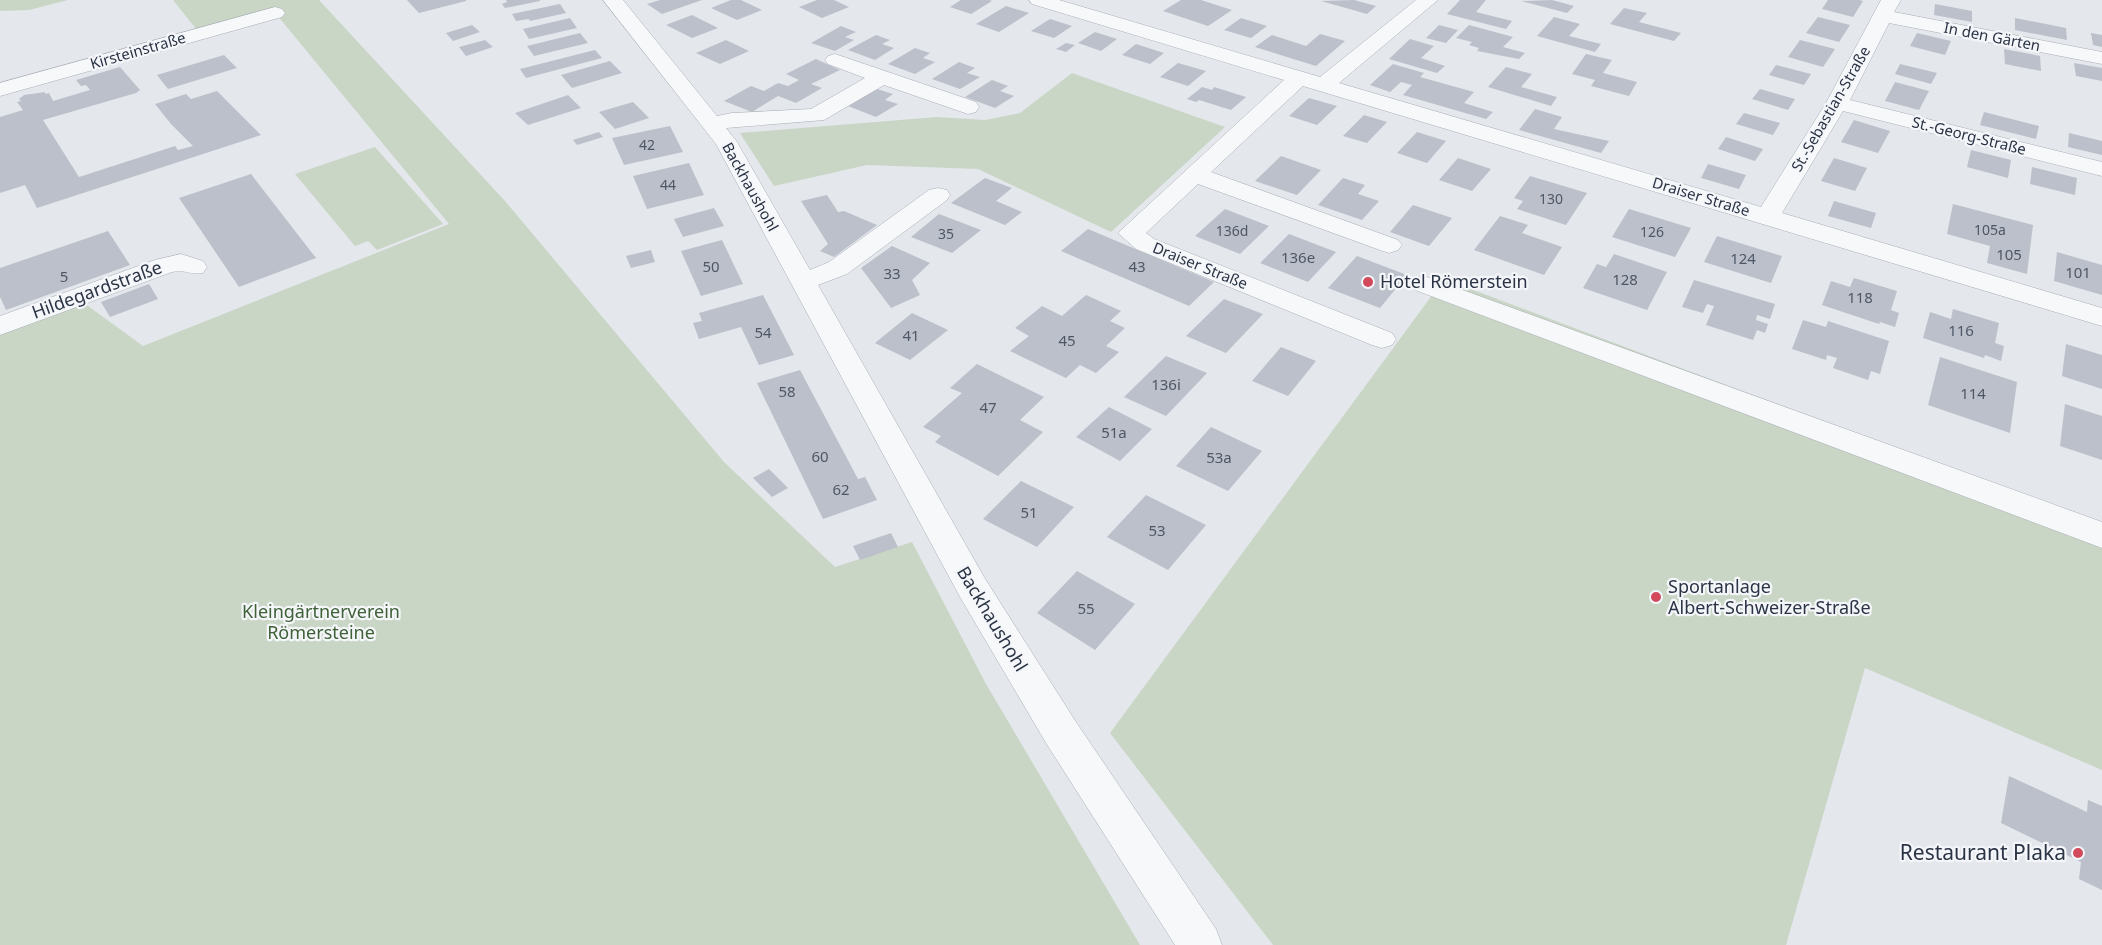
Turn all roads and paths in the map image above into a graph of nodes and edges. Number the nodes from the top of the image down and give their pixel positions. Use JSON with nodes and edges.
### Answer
{"nodes":[{"id":1,"x":613,"y":0,"type":"edge"},
{"id":2,"x":1039,"y":0,"type":"edge"},
{"id":3,"x":1428,"y":0,"type":"edge"},
{"id":4,"x":1887,"y":8,"type":"edge"},
{"id":5,"x":275,"y":13,"type":"dead end"},
{"id":6,"x":2102,"y":58,"type":"edge"},
{"id":7,"x":835,"y":60,"type":"dead end"},
{"id":8,"x":882,"y":77,"type":"junction"},
{"id":9,"x":1299,"y":78,"type":"junction"},
{"id":10,"x":1323,"y":85,"type":"junction"},
{"id":11,"x":0,"y":90,"type":"edge"},
{"id":12,"x":1837,"y":103,"type":"junction"},
{"id":13,"x":968,"y":107,"type":"dead end"},
{"id":14,"x":713,"y":124,"type":"junction"},
{"id":15,"x":2102,"y":169,"type":"edge"},
{"id":16,"x":1196,"y":175,"type":"junction"},
{"id":17,"x":938,"y":195,"type":"dead end"},
{"id":18,"x":1767,"y":217,"type":"junction"},
{"id":19,"x":1389,"y":245,"type":"dead end"},
{"id":20,"x":194,"y":267,"type":"dead end"},
{"id":21,"x":802,"y":282,"type":"junction"},
{"id":22,"x":1424,"y":284,"type":"dead end"},
{"id":23,"x":2102,"y":318,"type":"edge"},
{"id":24,"x":0,"y":326,"type":"edge"},
{"id":25,"x":1382,"y":339,"type":"dead end"},
{"id":26,"x":2102,"y":535,"type":"edge"},
{"id":27,"x":1200,"y":945,"type":"edge"}],
"edges":[{"from":1,"to":14,"type":"street","name":"Backhaushohl"},
{"from":2,"to":9,"type":"street","name":"Draiser Straße"},
{"from":3,"to":10,"type":"street"},
{"from":4,"to":6,"type":"street","name":"In den Gärten"},
{"from":4,"to":12,"type":"street","name":"St.-Sebastian-Straße"},
{"from":5,"to":11,"type":"street","name":"Kirsteinstraße"},
{"from":7,"to":8,"type":"street"},
{"from":8,"to":13,"type":"street"},
{"from":8,"to":14,"type":"street","name":"Backhaushohl"},
{"from":9,"to":10,"type":"street","name":"Draiser Straße"},
{"from":9,"to":16,"type":"street","name":"Draiser Straße"},
{"from":10,"to":18,"type":"street","name":"Draiser Straße"},
{"from":12,"to":15,"type":"street","name":"St.-Georg-Straße"},
{"from":12,"to":18,"type":"street","name":"St.-Sebastian-Straße"},
{"from":14,"to":21,"type":"street","name":"Backhaushohl"},
{"from":16,"to":19,"type":"street"},
{"from":16,"to":25,"type":"street","name":"Draiser Straße"},
{"from":17,"to":21,"type":"street"},
{"from":18,"to":23,"type":"street","name":"Draiser Straße"},
{"from":20,"to":24,"type":"street","name":"Hildegardstraße"},
{"from":21,"to":27,"type":"street","name":"Backhaushohl"},
{"from":22,"to":26,"type":"street"}]}
